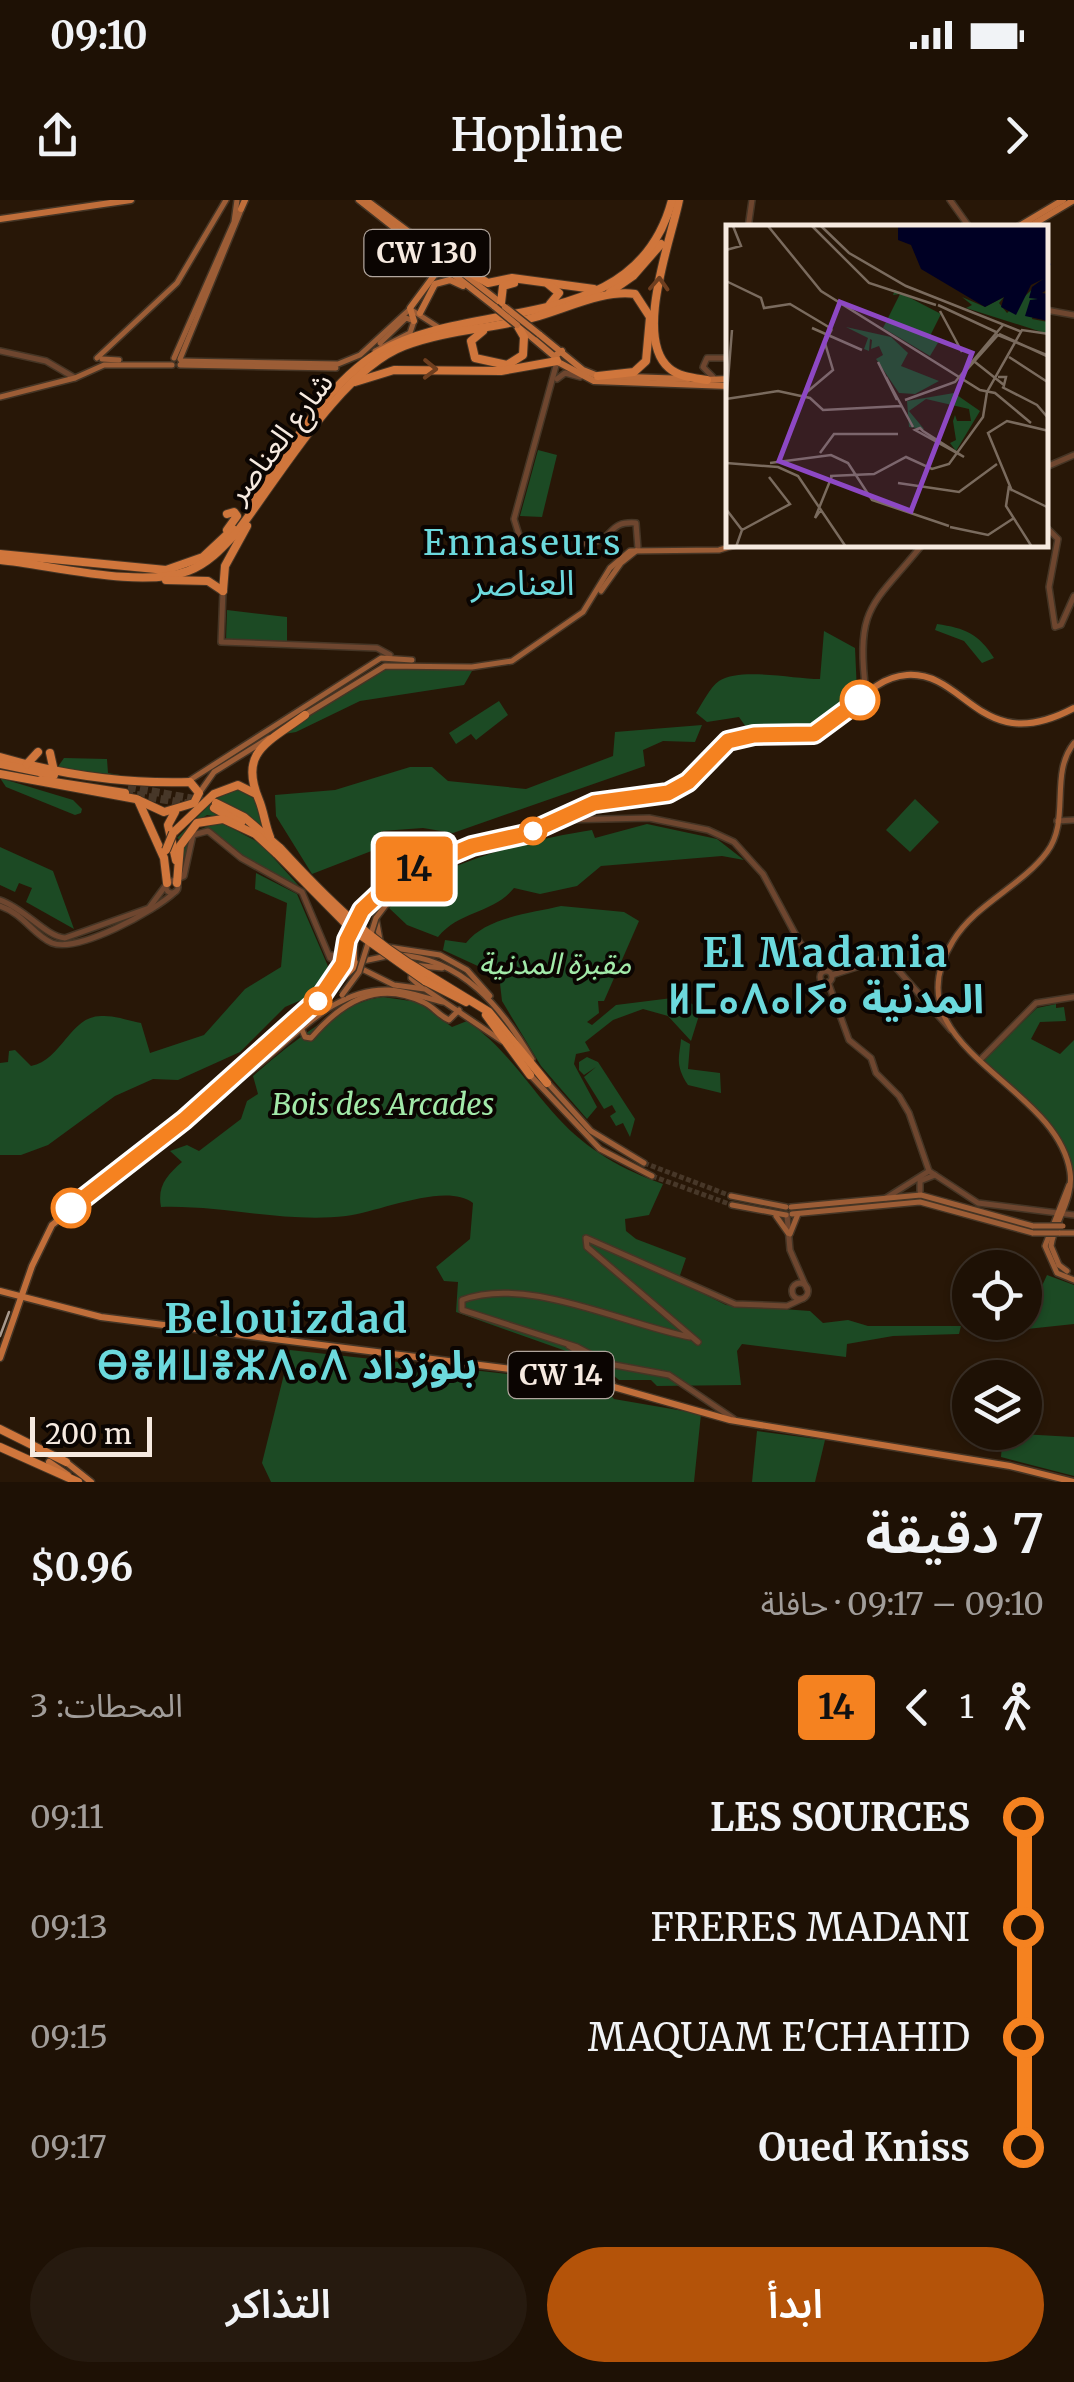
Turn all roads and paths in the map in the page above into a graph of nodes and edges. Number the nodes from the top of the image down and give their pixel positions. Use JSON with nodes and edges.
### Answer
{"nodes":[{"id":1,"x":100,"y":200,"type":"edge"},
{"id":2,"x":131,"y":200,"type":"edge"},
{"id":3,"x":226,"y":200,"type":"edge"},
{"id":4,"x":362,"y":200,"type":"edge"},
{"id":5,"x":672,"y":200,"type":"edge"},
{"id":6,"x":680,"y":200,"type":"edge"},
{"id":7,"x":752,"y":200,"type":"edge"},
{"id":8,"x":950,"y":200,"type":"edge"},
{"id":9,"x":1064,"y":200,"type":"edge"},
{"id":10,"x":1074,"y":200,"type":"edge"},
{"id":11,"x":241,"y":202,"type":"edge"},
{"id":12,"x":0,"y":217,"type":"edge"},
{"id":13,"x":748,"y":225,"type":"edge"},
{"id":14,"x":968,"y":225,"type":"edge"},
{"id":15,"x":1021,"y":225,"type":"edge"},
{"id":16,"x":1032,"y":225,"type":"edge"},
{"id":17,"x":671,"y":228,"type":"junction"},
{"id":18,"x":432,"y":257,"type":"junction"},
{"id":19,"x":444,"y":258,"type":"junction"},
{"id":20,"x":608,"y":286,"type":"junction"},
{"id":21,"x":476,"y":293,"type":"junction"},
{"id":22,"x":598,"y":299,"type":"junction"},
{"id":23,"x":500,"y":306,"type":"junction"},
{"id":24,"x":543,"y":308,"type":"junction"},
{"id":25,"x":410,"y":310,"type":"junction"},
{"id":26,"x":1049,"y":310,"type":"edge"},
{"id":27,"x":420,"y":313,"type":"junction"},
{"id":28,"x":1074,"y":314,"type":"edge"},
{"id":29,"x":490,"y":319,"type":"junction"},
{"id":30,"x":414,"y":321,"type":"junction"},
{"id":31,"x":520,"y":323,"type":"junction"},
{"id":32,"x":0,"y":351,"type":"edge"},
{"id":33,"x":566,"y":353,"type":"junction"},
{"id":34,"x":726,"y":358,"type":"edge"},
{"id":35,"x":558,"y":361,"type":"junction"},
{"id":36,"x":98,"y":362,"type":"junction"},
{"id":37,"x":176,"y":362,"type":"junction"},
{"id":38,"x":211,"y":364,"type":"junction"},
{"id":39,"x":358,"y":368,"type":"junction"},
{"id":40,"x":598,"y":376,"type":"junction"},
{"id":41,"x":580,"y":377,"type":"junction"},
{"id":42,"x":76,"y":378,"type":"junction"},
{"id":43,"x":725,"y":379,"type":"edge"},
{"id":44,"x":706,"y":380,"type":"junction"},
{"id":45,"x":555,"y":382,"type":"junction"},
{"id":46,"x":726,"y":386,"type":"edge"},
{"id":47,"x":340,"y":395,"type":"junction"},
{"id":48,"x":0,"y":397,"type":"edge"},
{"id":49,"x":1074,"y":455,"type":"edge"},
{"id":50,"x":1049,"y":466,"type":"edge"},
{"id":51,"x":274,"y":482,"type":"junction"},
{"id":52,"x":226,"y":514,"type":"dead end"},
{"id":53,"x":1049,"y":530,"type":"edge"},
{"id":54,"x":726,"y":548,"type":"edge"},
{"id":55,"x":919,"y":548,"type":"edge"},
{"id":56,"x":638,"y":549,"type":"junction"},
{"id":57,"x":207,"y":555,"type":"junction"},
{"id":58,"x":0,"y":557,"type":"edge"},
{"id":59,"x":92,"y":570,"type":"junction"},
{"id":60,"x":224,"y":591,"type":"junction"},
{"id":61,"x":1074,"y":596,"type":"edge"},
{"id":62,"x":391,"y":656,"type":"junction"},
{"id":63,"x":391,"y":665,"type":"junction"},
{"id":64,"x":475,"y":666,"type":"junction"},
{"id":65,"x":866,"y":693,"type":"junction"},
{"id":66,"x":1074,"y":708,"type":"edge"},
{"id":67,"x":304,"y":715,"type":"junction"},
{"id":68,"x":1074,"y":743,"type":"edge"},
{"id":69,"x":24,"y":748,"type":"dead end"},
{"id":70,"x":38,"y":752,"type":"dead end"},
{"id":71,"x":50,"y":753,"type":"dead end"},
{"id":72,"x":0,"y":761,"type":"edge"},
{"id":73,"x":26,"y":764,"type":"junction"},
{"id":74,"x":54,"y":770,"type":"junction"},
{"id":75,"x":0,"y":774,"type":"edge"},
{"id":76,"x":184,"y":782,"type":"junction"},
{"id":77,"x":167,"y":784,"type":"junction"},
{"id":78,"x":130,"y":792,"type":"junction"},
{"id":79,"x":257,"y":796,"type":"junction"},
{"id":80,"x":198,"y":798,"type":"junction"},
{"id":81,"x":152,"y":804,"type":"junction"},
{"id":82,"x":580,"y":809,"type":"junction"},
{"id":83,"x":177,"y":810,"type":"junction"},
{"id":84,"x":147,"y":815,"type":"junction"},
{"id":85,"x":557,"y":820,"type":"junction"},
{"id":86,"x":1074,"y":820,"type":"edge"},
{"id":87,"x":585,"y":821,"type":"junction"},
{"id":88,"x":1057,"y":822,"type":"junction"},
{"id":89,"x":253,"y":832,"type":"junction"},
{"id":90,"x":270,"y":838,"type":"junction"},
{"id":91,"x":501,"y":840,"type":"junction"},
{"id":92,"x":278,"y":851,"type":"junction"},
{"id":93,"x":470,"y":853,"type":"junction"},
{"id":94,"x":422,"y":866,"type":"junction"},
{"id":95,"x":178,"y":869,"type":"junction"},
{"id":96,"x":172,"y":884,"type":"junction"},
{"id":97,"x":0,"y":903,"type":"edge"},
{"id":98,"x":376,"y":918,"type":"junction"},
{"id":99,"x":348,"y":962,"type":"junction"},
{"id":100,"x":458,"y":974,"type":"junction"},
{"id":101,"x":828,"y":976,"type":"junction"},
{"id":102,"x":426,"y":981,"type":"junction"},
{"id":103,"x":1074,"y":997,"type":"edge"},
{"id":104,"x":446,"y":1002,"type":"junction"},
{"id":105,"x":494,"y":1003,"type":"junction"},
{"id":106,"x":938,"y":1004,"type":"junction"},
{"id":107,"x":460,"y":1010,"type":"junction"},
{"id":108,"x":931,"y":1010,"type":"junction"},
{"id":109,"x":314,"y":1019,"type":"junction"},
{"id":110,"x":302,"y":1030,"type":"junction"},
{"id":111,"x":951,"y":1030,"type":"junction"},
{"id":112,"x":980,"y":1060,"type":"junction"},
{"id":113,"x":530,"y":1075,"type":"junction"},
{"id":114,"x":547,"y":1083,"type":"junction"},
{"id":115,"x":223,"y":1088,"type":"junction"},
{"id":116,"x":644,"y":1164,"type":"tunnel mouth"},
{"id":117,"x":932,"y":1173,"type":"junction"},
{"id":118,"x":652,"y":1176,"type":"tunnel mouth"},
{"id":119,"x":920,"y":1191,"type":"dead end"},
{"id":120,"x":731,"y":1196,"type":"tunnel mouth"},
{"id":121,"x":886,"y":1198,"type":"junction"},
{"id":122,"x":732,"y":1205,"type":"tunnel mouth"},
{"id":123,"x":790,"y":1212,"type":"junction"},
{"id":124,"x":1060,"y":1212,"type":"junction"},
{"id":125,"x":769,"y":1213,"type":"junction"},
{"id":126,"x":1074,"y":1216,"type":"edge"},
{"id":127,"x":1033,"y":1229,"type":"junction"},
{"id":128,"x":1074,"y":1230,"type":"edge"},
{"id":129,"x":789,"y":1234,"type":"junction"},
{"id":130,"x":792,"y":1253,"type":"junction"},
{"id":131,"x":1064,"y":1270,"type":"edge"},
{"id":132,"x":1074,"y":1278,"type":"edge"},
{"id":133,"x":26,"y":1283,"type":"junction"},
{"id":134,"x":794,"y":1286,"type":"junction"},
{"id":135,"x":807,"y":1289,"type":"junction"},
{"id":136,"x":0,"y":1291,"type":"edge"},
{"id":137,"x":793,"y":1295,"type":"junction"},
{"id":138,"x":22,"y":1298,"type":"junction"},
{"id":139,"x":804,"y":1298,"type":"junction"},
{"id":140,"x":40,"y":1303,"type":"junction"},
{"id":141,"x":762,"y":1306,"type":"junction"},
{"id":142,"x":690,"y":1338,"type":"junction"},
{"id":143,"x":698,"y":1342,"type":"dead end"},
{"id":144,"x":569,"y":1346,"type":"junction"},
{"id":145,"x":0,"y":1358,"type":"edge"},
{"id":146,"x":613,"y":1385,"type":"junction"},
{"id":147,"x":737,"y":1422,"type":"junction"},
{"id":148,"x":0,"y":1438,"type":"edge"},
{"id":149,"x":48,"y":1462,"type":"joint"},
{"id":150,"x":66,"y":1462,"type":"joint"},
{"id":151,"x":78,"y":1482,"type":"edge"},
{"id":152,"x":92,"y":1482,"type":"edge"},
{"id":153,"x":1074,"y":1482,"type":"edge"}],
"edges":[{"from":1,"to":12,"type":"main road"},
{"from":2,"to":12,"type":"main road"},
{"from":3,"to":36,"type":"main road"},
{"from":4,"to":18,"type":"main road","number":"CW 130"},
{"from":4,"to":19,"type":"main road","number":"CW 130"},
{"from":5,"to":20,"type":"highway"},
{"from":6,"to":17,"type":"highway"},
{"from":7,"to":13,"type":"street"},
{"from":8,"to":14,"type":"street"},
{"from":9,"to":15,"type":"main road"},
{"from":10,"to":16,"type":"main road"},
{"from":11,"to":37,"type":"main road"},
{"from":17,"to":22,"type":"highway"},
{"from":44,"to":17,"type":"highway","one_way":true},
{"from":18,"to":21,"type":"main road","number":"CW 130"},
{"from":18,"to":25,"type":"main road"},
{"from":19,"to":20,"type":"highway"},
{"from":19,"to":23,"type":"main road","number":"CW 130"},
{"from":20,"to":24,"type":"highway"},
{"from":21,"to":23,"type":"main road","number":"CW 130"},
{"from":21,"to":27,"type":"main road"},
{"from":22,"to":31,"type":"highway","name":"شارع العناصر"},
{"from":22,"to":40,"type":"highway"},
{"from":23,"to":24,"type":"highway"},
{"from":23,"to":31,"type":"main road","number":"CW 130","bridge":true},
{"from":23,"to":33,"type":"main road","number":"CW 130","bridge":true},
{"from":24,"to":29,"type":"highway"},
{"from":25,"to":27,"type":"main road"},
{"from":25,"to":30,"type":"main road"},
{"from":25,"to":38,"type":"main road"},
{"from":26,"to":28,"type":"street"},
{"from":27,"to":29,"type":"main road"},
{"from":29,"to":39,"type":"highway"},
{"from":30,"to":38,"type":"main road"},
{"from":30,"to":39,"type":"main road"},
{"from":31,"to":31,"type":"highway"},
{"from":31,"to":35,"type":"main road","number":"CW 130"},
{"from":31,"to":47,"type":"highway","name":"شارع العناصر"},
{"from":32,"to":42,"type":"street"},
{"from":33,"to":35,"type":"main road"},
{"from":33,"to":40,"type":"main road","number":"CW 130"},
{"from":34,"to":43,"type":"street"},
{"from":35,"to":41,"type":"main road","number":"CW 130"},
{"from":35,"to":45,"type":"street"},
{"from":47,"to":35,"type":"highway","one_way":true},
{"from":36,"to":37,"type":"main road"},
{"from":36,"to":42,"type":"main road"},
{"from":37,"to":38,"type":"main road"},
{"from":39,"to":57,"type":"highway"},
{"from":40,"to":44,"type":"main road"},
{"from":41,"to":45,"type":"street"},
{"from":41,"to":46,"type":"main road","number":"CW 130"},
{"from":42,"to":48,"type":"main road"},
{"from":43,"to":44,"type":"main road"},
{"from":45,"to":56,"type":"street"},
{"from":47,"to":51,"type":"highway","name":"شارع العناصر"},
{"from":49,"to":50,"type":"street"},
{"from":51,"to":59,"type":"highway","name":"شارع العناصر"},
{"from":51,"to":60,"type":"highway"},
{"from":52,"to":57,"type":"highway"},
{"from":53,"to":61,"type":"street"},
{"from":54,"to":56,"type":"main road"},
{"from":55,"to":65,"type":"street"},
{"from":56,"to":64,"type":"main road"},
{"from":57,"to":58,"type":"highway"},
{"from":58,"to":59,"type":"highway","name":"شارع العناصر"},
{"from":59,"to":60,"type":"highway"},
{"from":60,"to":62,"type":"street"},
{"from":62,"to":63,"type":"main road"},
{"from":62,"to":64,"type":"main road"},
{"from":62,"to":76,"type":"main road"},
{"from":63,"to":64,"type":"main road"},
{"from":63,"to":67,"type":"main road"},
{"from":65,"to":66,"type":"main road"},
{"from":65,"to":82,"type":"main road"},
{"from":67,"to":79,"type":"highway"},
{"from":67,"to":80,"type":"main road"},
{"from":68,"to":88,"type":"main road"},
{"from":69,"to":73,"type":"highway"},
{"from":70,"to":73,"type":"highway"},
{"from":71,"to":74,"type":"highway"},
{"from":72,"to":73,"type":"highway"},
{"from":72,"to":78,"type":"highway"},
{"from":73,"to":74,"type":"highway"},
{"from":74,"to":78,"type":"highway"},
{"from":75,"to":78,"type":"highway"},
{"from":76,"to":77,"type":"highway"},
{"from":76,"to":80,"type":"highway"},
{"from":77,"to":78,"type":"highway"},
{"from":77,"to":81,"type":"highway"},
{"from":78,"to":81,"type":"highway"},
{"from":78,"to":84,"type":"highway"},
{"from":79,"to":90,"type":"highway"},
{"from":79,"to":96,"type":"highway","bridge":true},
{"from":80,"to":83,"type":"highway"},
{"from":81,"to":83,"type":"highway"},
{"from":81,"to":84,"type":"highway"},
{"from":82,"to":85,"type":"main road"},
{"from":82,"to":87,"type":"street"},
{"from":83,"to":95,"type":"highway"},
{"from":84,"to":96,"type":"highway"},
{"from":85,"to":87,"type":"street"},
{"from":85,"to":91,"type":"main road"},
{"from":86,"to":88,"type":"street"},
{"from":87,"to":101,"type":"street"},
{"from":88,"to":106,"type":"main road"},
{"from":89,"to":90,"type":"highway"},
{"from":89,"to":92,"type":"highway"},
{"from":89,"to":95,"type":"highway"},
{"from":90,"to":92,"type":"highway"},
{"from":91,"to":93,"type":"main road"},
{"from":91,"to":94,"type":"main road"},
{"from":92,"to":102,"type":"highway","bridge":true},
{"from":93,"to":94,"type":"main road"},
{"from":93,"to":98,"type":"main road"},
{"from":94,"to":99,"type":"main road"},
{"from":95,"to":96,"type":"highway"},
{"from":96,"to":97,"type":"street"},
{"from":96,"to":99,"type":"street"},
{"from":98,"to":105,"type":"main road","bridge":true},
{"from":98,"to":109,"type":"main road","bridge":true},
{"from":99,"to":100,"type":"main road"},
{"from":99,"to":102,"type":"main road"},
{"from":99,"to":115,"type":"main road"},
{"from":100,"to":102,"type":"main road"},
{"from":100,"to":105,"type":"main road"},
{"from":101,"to":108,"type":"street"},
{"from":101,"to":117,"type":"street"},
{"from":102,"to":104,"type":"main road"},
{"from":102,"to":113,"type":"highway"},
{"from":102,"to":114,"type":"highway"},
{"from":103,"to":112,"type":"street"},
{"from":104,"to":107,"type":"main road"},
{"from":104,"to":109,"type":"main road"},
{"from":105,"to":114,"type":"main road"},
{"from":106,"to":108,"type":"main road"},
{"from":106,"to":111,"type":"main road"},
{"from":107,"to":110,"type":"main road"},
{"from":107,"to":113,"type":"main road"},
{"from":108,"to":111,"type":"street"},
{"from":109,"to":110,"type":"main road"},
{"from":110,"to":115,"type":"main road"},
{"from":111,"to":112,"type":"main road"},
{"from":112,"to":124,"type":"main road"},
{"from":113,"to":118,"type":"main road"},
{"from":114,"to":116,"type":"main road"},
{"from":115,"to":133,"type":"main road"},
{"from":117,"to":119,"type":"street"},
{"from":117,"to":121,"type":"street"},
{"from":117,"to":124,"type":"street"},
{"from":120,"to":123,"type":"main road"},
{"from":121,"to":123,"type":"main road"},
{"from":121,"to":127,"type":"main road"},
{"from":122,"to":125,"type":"main road"},
{"from":123,"to":125,"type":"main road"},
{"from":123,"to":127,"type":"main road"},
{"from":123,"to":129,"type":"street"},
{"from":123,"to":129,"type":"main road"},
{"from":124,"to":126,"type":"street"},
{"from":124,"to":131,"type":"main road"},
{"from":125,"to":129,"type":"main road"},
{"from":127,"to":128,"type":"main road","bridge":true},
{"from":129,"to":130,"type":"street"},
{"from":130,"to":134,"type":"street"},
{"from":130,"to":135,"type":"street"},
{"from":131,"to":132,"type":"main road"},
{"from":133,"to":138,"type":"main road"},
{"from":133,"to":140,"type":"main road"},
{"from":134,"to":135,"type":"street"},
{"from":134,"to":137,"type":"street"},
{"from":135,"to":139,"type":"street"},
{"from":136,"to":138,"type":"main road","number":"CW 14"},
{"from":137,"to":139,"type":"street"},
{"from":137,"to":141,"type":"street"},
{"from":138,"to":140,"type":"main road","number":"CW 14"},
{"from":138,"to":145,"type":"main road"},
{"from":139,"to":141,"type":"street"},
{"from":140,"to":146,"type":"main road","number":"CW 14"},
{"from":141,"to":142,"type":"street"},
{"from":142,"to":143,"type":"street"},
{"from":142,"to":144,"type":"street"},
{"from":144,"to":146,"type":"street"},
{"from":144,"to":147,"type":"street"},
{"from":146,"to":147,"type":"main road","number":"CW 14"},
{"from":147,"to":153,"type":"main road","number":"CW 14"},
{"from":148,"to":149,"type":"highway"},
{"from":148,"to":150,"type":"highway"},
{"from":148,"to":151,"type":"highway"},
{"from":149,"to":151,"type":"main road"},
{"from":150,"to":152,"type":"main road"}]}
